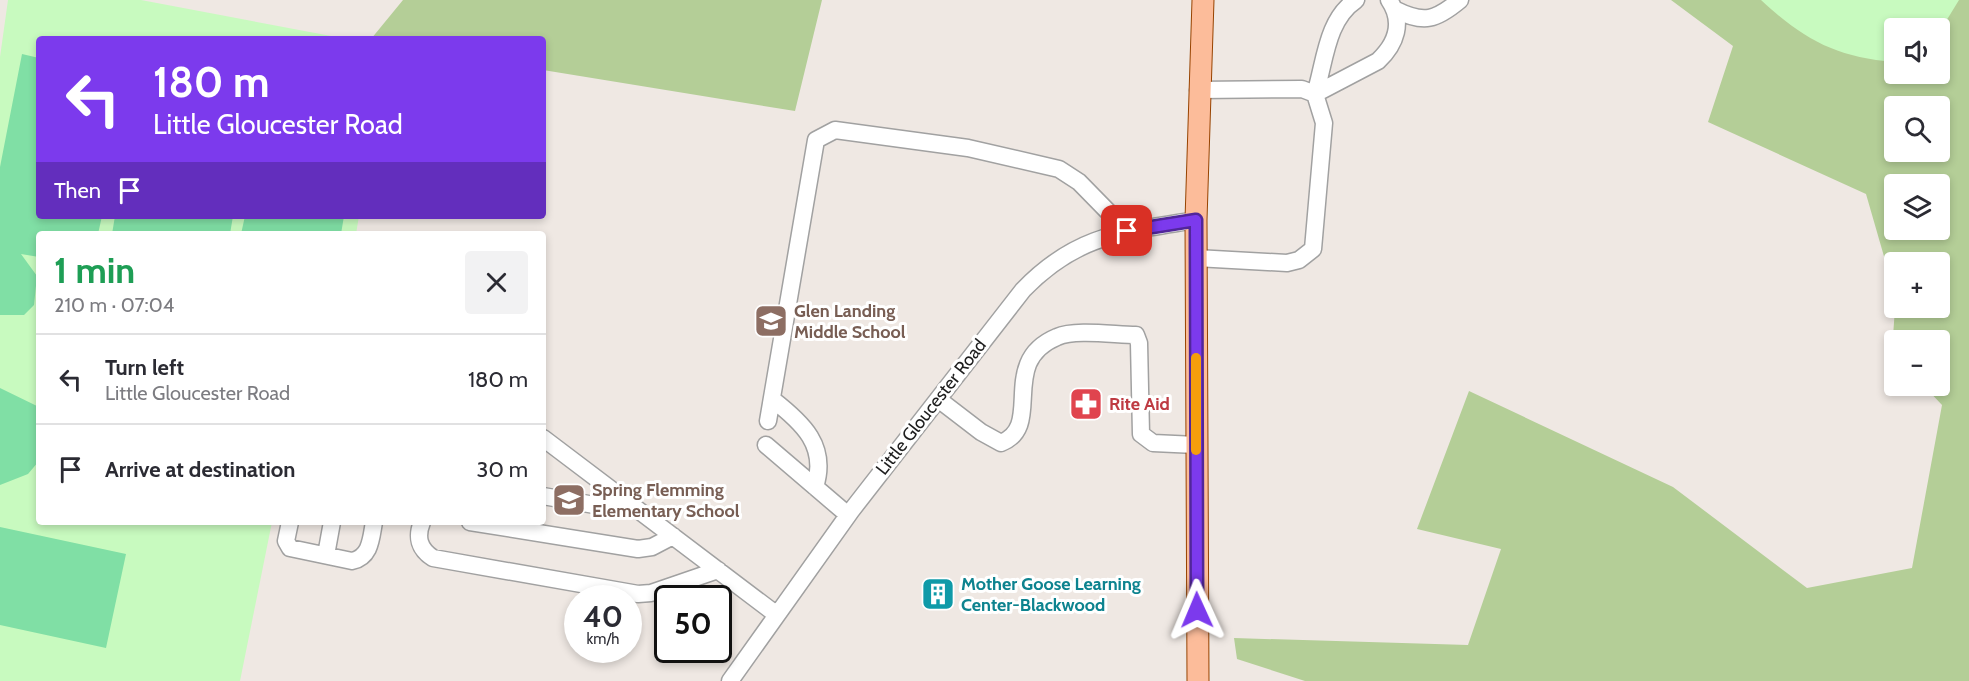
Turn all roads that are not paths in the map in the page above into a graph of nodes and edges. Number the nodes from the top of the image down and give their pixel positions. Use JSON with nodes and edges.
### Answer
{"nodes":[{"id":1,"x":1203,"y":0,"type":"edge"},
{"id":2,"x":1356,"y":0,"type":"edge"},
{"id":3,"x":1460,"y":0,"type":"edge"},
{"id":4,"x":1392,"y":5,"type":"edge"},
{"id":5,"x":1198,"y":90,"type":"junction"},
{"id":6,"x":1315,"y":94,"type":"junction"},
{"id":7,"x":1196,"y":220,"type":"junction"},
{"id":8,"x":1127,"y":231,"type":"junction"},
{"id":9,"x":1196,"y":258,"type":"junction"},
{"id":10,"x":772,"y":399,"type":"junction"},
{"id":11,"x":938,"y":399,"type":"junction"},
{"id":12,"x":768,"y":421,"type":"dead end"},
{"id":13,"x":546,"y":440,"type":"edge"},
{"id":14,"x":766,"y":445,"type":"dead end"},
{"id":15,"x":1196,"y":445,"type":"junction"},
{"id":16,"x":815,"y":487,"type":"junction"},
{"id":17,"x":619,"y":495,"type":"junction"},
{"id":18,"x":546,"y":496,"type":"edge"},
{"id":19,"x":848,"y":515,"type":"junction"},
{"id":20,"x":289,"y":525,"type":"edge"},
{"id":21,"x":331,"y":525,"type":"edge"},
{"id":22,"x":373,"y":525,"type":"edge"},
{"id":23,"x":422,"y":525,"type":"edge"},
{"id":24,"x":490,"y":525,"type":"edge"},
{"id":25,"x":673,"y":536,"type":"junction"},
{"id":26,"x":326,"y":555,"type":"junction"},
{"id":27,"x":718,"y":570,"type":"junction"},
{"id":28,"x":777,"y":615,"type":"junction"},
{"id":29,"x":730,"y":681,"type":"edge"},
{"id":30,"x":1198,"y":681,"type":"edge"}],
"edges":[{"from":1,"to":5,"type":"main road"},
{"from":2,"to":6,"type":"street"},
{"from":3,"to":4,"type":"street"},
{"from":4,"to":6,"type":"street"},
{"from":5,"to":6,"type":"street"},
{"from":5,"to":7,"type":"main road"},
{"from":6,"to":9,"type":"street"},
{"from":7,"to":8,"type":"street","name":"Little Gloucester Road"},
{"from":7,"to":9,"type":"main road"},
{"from":8,"to":10,"type":"street"},
{"from":8,"to":11,"type":"street","name":"Little Gloucester Road"},
{"from":9,"to":15,"type":"main road"},
{"from":10,"to":12,"type":"street"},
{"from":10,"to":16,"type":"street"},
{"from":11,"to":15,"type":"street"},
{"from":11,"to":19,"type":"street","name":"Little Gloucester Road"},
{"from":13,"to":17,"type":"street"},
{"from":14,"to":16,"type":"street"},
{"from":15,"to":30,"type":"main road"},
{"from":16,"to":19,"type":"street"},
{"from":17,"to":18,"type":"street"},
{"from":17,"to":25,"type":"street"},
{"from":19,"to":28,"type":"street","name":"Little Gloucester Road"},
{"from":20,"to":26,"type":"street"},
{"from":21,"to":26,"type":"street"},
{"from":22,"to":26,"type":"street"},
{"from":23,"to":27,"type":"street"},
{"from":24,"to":25,"type":"street"},
{"from":25,"to":27,"type":"street"},
{"from":27,"to":28,"type":"street"},
{"from":28,"to":29,"type":"street","name":"Little Gloucester Road"}]}
